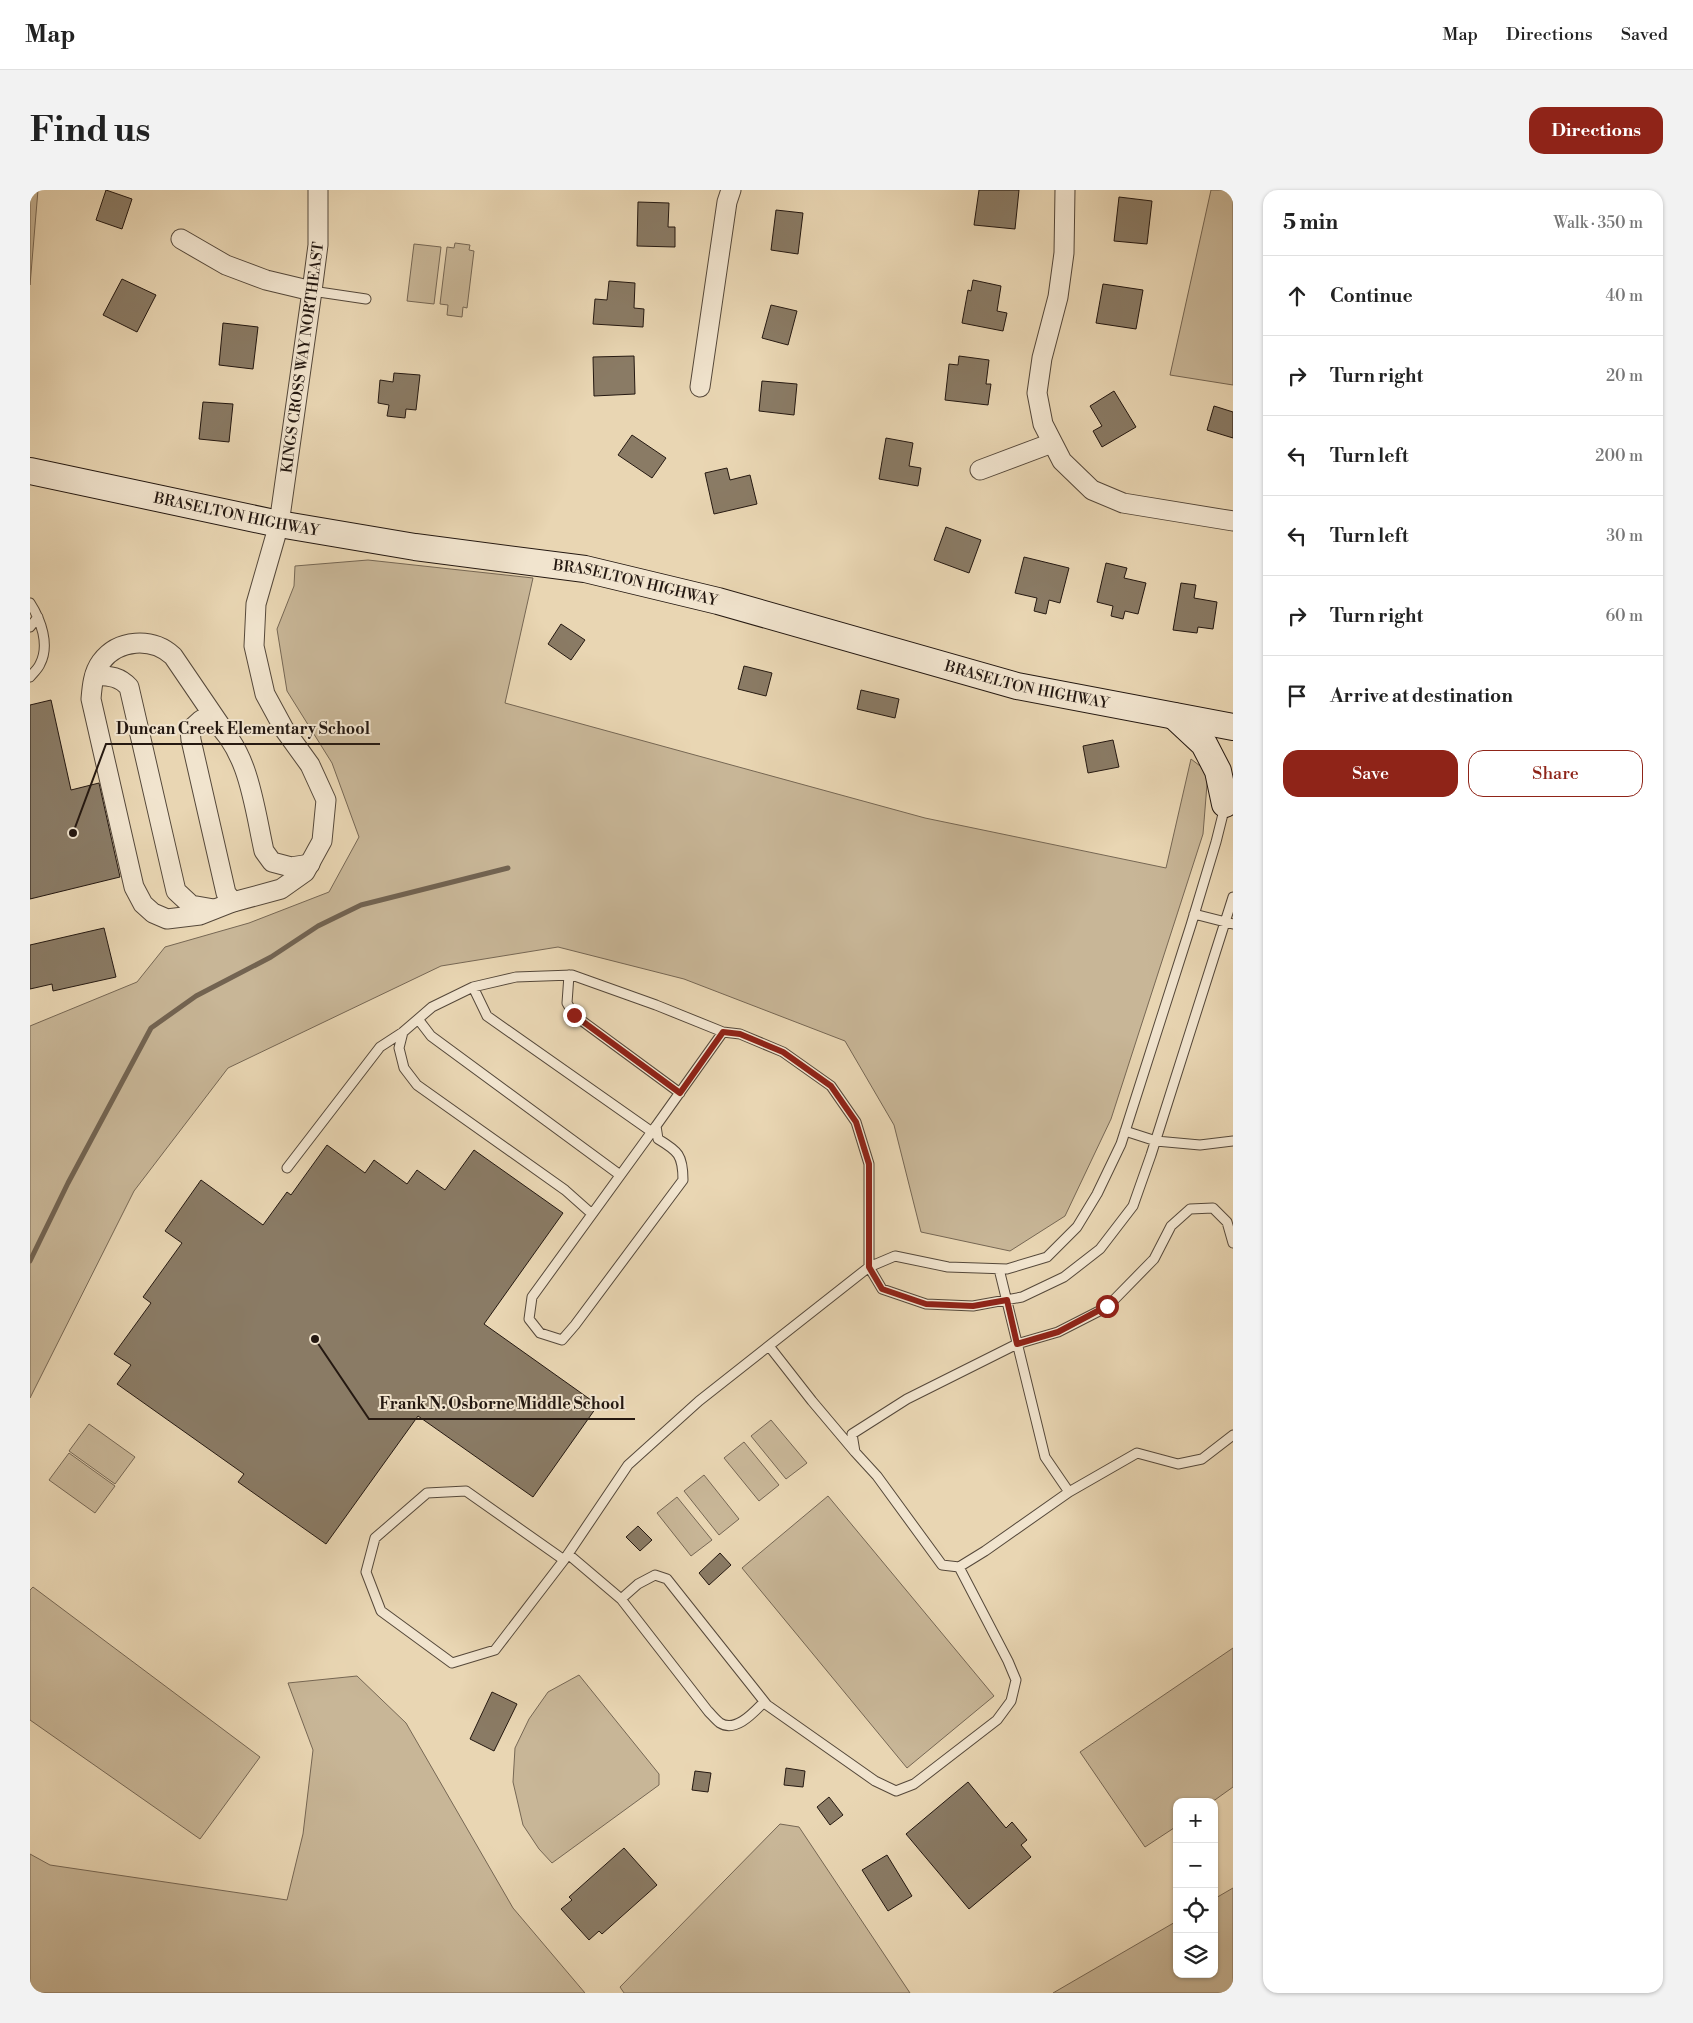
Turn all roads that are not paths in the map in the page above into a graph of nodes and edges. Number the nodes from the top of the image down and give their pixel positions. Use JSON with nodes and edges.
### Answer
{"nodes":[{"id":1,"x":318,"y":190,"type":"edge"},
{"id":2,"x":731,"y":190,"type":"edge"},
{"id":3,"x":1065,"y":190,"type":"edge"},
{"id":4,"x":181,"y":239,"type":"dead end"},
{"id":5,"x":312,"y":291,"type":"junction"},
{"id":6,"x":366,"y":299,"type":"dead end"},
{"id":7,"x":700,"y":387,"type":"dead end"},
{"id":8,"x":1052,"y":443,"type":"junction"},
{"id":9,"x":30,"y":470,"type":"edge"},
{"id":10,"x":980,"y":470,"type":"dead end"},
{"id":11,"x":1233,"y":521,"type":"edge"},
{"id":12,"x":279,"y":524,"type":"junction"},
{"id":13,"x":30,"y":603,"type":"edge"},
{"id":14,"x":38,"y":617,"type":"junction"},
{"id":15,"x":30,"y":626,"type":"edge"},
{"id":16,"x":95,"y":676,"type":"junction"},
{"id":17,"x":30,"y":677,"type":"edge"},
{"id":18,"x":1174,"y":716,"type":"junction"},
{"id":19,"x":220,"y":725,"type":"junction"},
{"id":20,"x":1233,"y":727,"type":"edge"},
{"id":21,"x":1228,"y":792,"type":"joint"},
{"id":22,"x":310,"y":864,"type":"junction"},
{"id":23,"x":1233,"y":897,"type":"edge"},
{"id":24,"x":233,"y":902,"type":"junction"},
{"id":25,"x":207,"y":912,"type":"junction"},
{"id":26,"x":1194,"y":914,"type":"junction"},
{"id":27,"x":1229,"y":924,"type":"edge"},
{"id":28,"x":569,"y":976,"type":"junction"},
{"id":29,"x":473,"y":987,"type":"junction"},
{"id":30,"x":418,"y":1019,"type":"junction"},
{"id":31,"x":403,"y":1032,"type":"junction"},
{"id":32,"x":723,"y":1032,"type":"junction"},
{"id":33,"x":680,"y":1093,"type":"junction"},
{"id":34,"x":654,"y":1129,"type":"junction"},
{"id":35,"x":1125,"y":1130,"type":"junction"},
{"id":36,"x":1156,"y":1141,"type":"junction"},
{"id":37,"x":1233,"y":1141,"type":"edge"},
{"id":38,"x":287,"y":1168,"type":"dead end"},
{"id":39,"x":620,"y":1175,"type":"junction"},
{"id":40,"x":592,"y":1214,"type":"junction"},
{"id":41,"x":1233,"y":1243,"type":"edge"},
{"id":42,"x":869,"y":1267,"type":"junction"},
{"id":43,"x":999,"y":1269,"type":"junction"},
{"id":44,"x":1007,"y":1300,"type":"junction"},
{"id":45,"x":1017,"y":1344,"type":"junction"},
{"id":46,"x":769,"y":1346,"type":"junction"},
{"id":47,"x":1233,"y":1435,"type":"edge"},
{"id":48,"x":855,"y":1452,"type":"junction"},
{"id":49,"x":1069,"y":1492,"type":"junction"},
{"id":50,"x":566,"y":1557,"type":"junction"},
{"id":51,"x":959,"y":1567,"type":"junction"},
{"id":52,"x":621,"y":1599,"type":"junction"},
{"id":53,"x":764,"y":1702,"type":"junction"}],
"edges":[{"from":1,"to":5,"type":"street","name":"KINGS CROSS WAY NORTHEAST"},
{"from":2,"to":7,"type":"street"},
{"from":3,"to":8,"type":"street"},
{"from":4,"to":5,"type":"street"},
{"from":5,"to":6,"type":"lane"},
{"from":5,"to":12,"type":"street","name":"KINGS CROSS WAY NORTHEAST"},
{"from":8,"to":10,"type":"street"},
{"from":8,"to":11,"type":"street"},
{"from":9,"to":12,"type":"main road","name":"BRASELTON HIGHWAY"},
{"from":12,"to":18,"type":"main road","name":"BRASELTON HIGHWAY"},
{"from":12,"to":22,"type":"street","name":"KINGS CROSS WAY NORTHEAST"},
{"from":13,"to":14,"type":"lane"},
{"from":14,"to":15,"type":"lane"},
{"from":14,"to":17,"type":"lane"},
{"from":16,"to":19,"type":"street"},
{"from":16,"to":25,"type":"street"},
{"from":16,"to":25,"type":"street"},
{"from":18,"to":20,"type":"main road","name":"BRASELTON HIGHWAY"},
{"from":18,"to":21,"type":"main road"},
{"from":19,"to":22,"type":"street"},
{"from":19,"to":24,"type":"street"},
{"from":21,"to":26,"type":"lane"},
{"from":22,"to":24,"type":"street"},
{"from":23,"to":27,"type":"lane"},
{"from":24,"to":25,"type":"street"},
{"from":26,"to":27,"type":"lane"},
{"from":26,"to":35,"type":"lane"},
{"from":27,"to":36,"type":"lane"},
{"from":28,"to":29,"type":"lane"},
{"from":28,"to":32,"type":"lane"},
{"from":28,"to":33,"type":"lane"},
{"from":29,"to":30,"type":"lane"},
{"from":29,"to":34,"type":"lane"},
{"from":30,"to":31,"type":"lane"},
{"from":30,"to":39,"type":"lane"},
{"from":31,"to":38,"type":"lane"},
{"from":31,"to":40,"type":"lane"},
{"from":32,"to":33,"type":"lane"},
{"from":32,"to":42,"type":"lane"},
{"from":33,"to":34,"type":"lane"},
{"from":34,"to":39,"type":"lane"},
{"from":34,"to":40,"type":"lane"},
{"from":35,"to":36,"type":"lane"},
{"from":35,"to":43,"type":"lane"},
{"from":36,"to":37,"type":"lane"},
{"from":36,"to":44,"type":"lane"},
{"from":39,"to":40,"type":"lane"},
{"from":41,"to":45,"type":"lane"},
{"from":42,"to":43,"type":"lane"},
{"from":42,"to":44,"type":"lane"},
{"from":42,"to":46,"type":"lane"},
{"from":43,"to":44,"type":"lane"},
{"from":44,"to":45,"type":"lane"},
{"from":45,"to":48,"type":"lane"},
{"from":45,"to":49,"type":"lane"},
{"from":46,"to":48,"type":"lane"},
{"from":46,"to":50,"type":"lane"},
{"from":47,"to":49,"type":"lane"},
{"from":48,"to":51,"type":"lane"},
{"from":49,"to":51,"type":"lane"},
{"from":50,"to":50,"type":"lane"},
{"from":50,"to":52,"type":"lane"},
{"from":51,"to":53,"type":"lane"},
{"from":52,"to":53,"type":"lane"},
{"from":52,"to":53,"type":"lane"}]}
